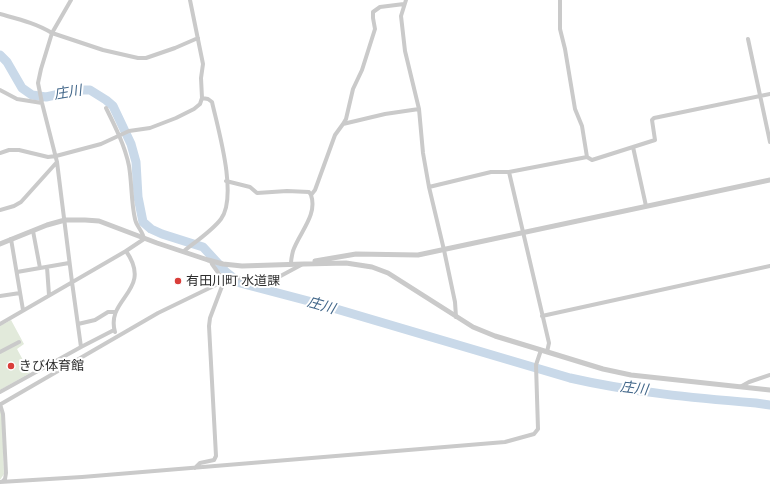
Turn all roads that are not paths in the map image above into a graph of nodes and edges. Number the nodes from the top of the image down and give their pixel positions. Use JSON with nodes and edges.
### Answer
{"nodes":[{"id":1,"x":71,"y":0,"type":"edge"},
{"id":2,"x":190,"y":0,"type":"edge"},
{"id":3,"x":560,"y":0,"type":"edge"},
{"id":4,"x":405,"y":2,"type":"edge"},
{"id":5,"x":0,"y":14,"type":"edge"},
{"id":6,"x":52,"y":33,"type":"junction"},
{"id":7,"x":198,"y":38,"type":"junction"},
{"id":8,"x":748,"y":39,"type":"dead end"},
{"id":9,"x":0,"y":90,"type":"edge"},
{"id":10,"x":770,"y":94,"type":"edge"},
{"id":11,"x":760,"y":96,"type":"junction"},
{"id":12,"x":202,"y":98,"type":"junction"},
{"id":13,"x":42,"y":103,"type":"junction"},
{"id":14,"x":106,"y":108,"type":"dead end"},
{"id":15,"x":419,"y":109,"type":"junction"},
{"id":16,"x":343,"y":124,"type":"junction"},
{"id":17,"x":119,"y":134,"type":"junction"},
{"id":18,"x":770,"y":142,"type":"edge"},
{"id":19,"x":634,"y":147,"type":"junction"},
{"id":20,"x":0,"y":153,"type":"edge"},
{"id":21,"x":56,"y":156,"type":"junction"},
{"id":22,"x":587,"y":157,"type":"junction"},
{"id":23,"x":57,"y":162,"type":"junction"},
{"id":24,"x":508,"y":172,"type":"junction"},
{"id":25,"x":770,"y":180,"type":"edge"},
{"id":26,"x":226,"y":181,"type":"junction"},
{"id":27,"x":429,"y":187,"type":"junction"},
{"id":28,"x":312,"y":195,"type":"junction"},
{"id":29,"x":646,"y":206,"type":"junction"},
{"id":30,"x":0,"y":210,"type":"edge"},
{"id":31,"x":65,"y":220,"type":"junction"},
{"id":32,"x":33,"y":231,"type":"junction"},
{"id":33,"x":523,"y":232,"type":"junction"},
{"id":34,"x":144,"y":238,"type":"junction"},
{"id":35,"x":11,"y":239,"type":"junction"},
{"id":36,"x":0,"y":244,"type":"edge"},
{"id":37,"x":444,"y":250,"type":"junction"},
{"id":38,"x":126,"y":251,"type":"junction"},
{"id":39,"x":184,"y":251,"type":"junction"},
{"id":40,"x":356,"y":254,"type":"junction"},
{"id":41,"x":211,"y":261,"type":"junction"},
{"id":42,"x":69,"y":263,"type":"junction"},
{"id":43,"x":291,"y":264,"type":"junction"},
{"id":44,"x":304,"y":264,"type":"junction"},
{"id":45,"x":355,"y":265,"type":"junction"},
{"id":46,"x":770,"y":266,"type":"edge"},
{"id":47,"x":47,"y":267,"type":"junction"},
{"id":48,"x":40,"y":268,"type":"junction"},
{"id":49,"x":17,"y":272,"type":"junction"},
{"id":50,"x":224,"y":281,"type":"junction"},
{"id":51,"x":72,"y":282,"type":"junction"},
{"id":52,"x":20,"y":292,"type":"junction"},
{"id":53,"x":49,"y":295,"type":"junction"},
{"id":54,"x":0,"y":296,"type":"edge"},
{"id":55,"x":23,"y":310,"type":"junction"},
{"id":56,"x":116,"y":312,"type":"junction"},
{"id":57,"x":542,"y":316,"type":"junction"},
{"id":58,"x":456,"y":317,"type":"junction"},
{"id":59,"x":0,"y":324,"type":"edge"},
{"id":60,"x":78,"y":324,"type":"junction"},
{"id":61,"x":114,"y":330,"type":"junction"},
{"id":62,"x":117,"y":336,"type":"junction"},
{"id":63,"x":19,"y":342,"type":"dead end"},
{"id":64,"x":81,"y":347,"type":"junction"},
{"id":65,"x":541,"y":350,"type":"junction"},
{"id":66,"x":0,"y":352,"type":"edge"},
{"id":67,"x":547,"y":352,"type":"junction"},
{"id":68,"x":770,"y":375,"type":"edge"},
{"id":69,"x":740,"y":387,"type":"junction"},
{"id":70,"x":5,"y":389,"type":"junction"},
{"id":71,"x":770,"y":390,"type":"edge"},
{"id":72,"x":0,"y":392,"type":"edge"},
{"id":73,"x":10,"y":398,"type":"junction"},
{"id":74,"x":0,"y":404,"type":"edge"},
{"id":75,"x":195,"y":468,"type":"junction"},
{"id":76,"x":1,"y":482,"type":"edge"}],
"edges":[{"from":1,"to":6,"type":"street"},
{"from":2,"to":7,"type":"street"},
{"from":3,"to":22,"type":"street"},
{"from":4,"to":15,"type":"street"},
{"from":4,"to":16,"type":"street"},
{"from":5,"to":6,"type":"street"},
{"from":6,"to":7,"type":"street"},
{"from":6,"to":13,"type":"street"},
{"from":7,"to":12,"type":"street"},
{"from":8,"to":11,"type":"street"},
{"from":9,"to":13,"type":"street"},
{"from":10,"to":11,"type":"street"},
{"from":11,"to":18,"type":"street"},
{"from":11,"to":19,"type":"street"},
{"from":12,"to":17,"type":"street"},
{"from":12,"to":26,"type":"street"},
{"from":13,"to":21,"type":"street"},
{"from":14,"to":17,"type":"street"},
{"from":15,"to":16,"type":"street"},
{"from":15,"to":27,"type":"street"},
{"from":16,"to":28,"type":"street"},
{"from":17,"to":21,"type":"street"},
{"from":17,"to":34,"type":"street"},
{"from":19,"to":22,"type":"street"},
{"from":19,"to":29,"type":"street"},
{"from":20,"to":21,"type":"street"},
{"from":21,"to":23,"type":"street"},
{"from":22,"to":24,"type":"street"},
{"from":23,"to":30,"type":"street"},
{"from":23,"to":31,"type":"street"},
{"from":24,"to":27,"type":"street"},
{"from":24,"to":33,"type":"street"},
{"from":25,"to":29,"type":"street"},
{"from":26,"to":28,"type":"street"},
{"from":26,"to":39,"type":"street"},
{"from":27,"to":37,"type":"street"},
{"from":28,"to":43,"type":"street"},
{"from":29,"to":33,"type":"street"},
{"from":31,"to":32,"type":"street"},
{"from":31,"to":34,"type":"street"},
{"from":31,"to":42,"type":"street"},
{"from":32,"to":35,"type":"street"},
{"from":32,"to":48,"type":"street"},
{"from":33,"to":37,"type":"street"},
{"from":33,"to":57,"type":"street"},
{"from":34,"to":38,"type":"street"},
{"from":34,"to":39,"type":"street"},
{"from":35,"to":36,"type":"street"},
{"from":35,"to":49,"type":"street"},
{"from":37,"to":40,"type":"street"},
{"from":37,"to":58,"type":"street"},
{"from":38,"to":51,"type":"street"},
{"from":38,"to":56,"type":"street"},
{"from":39,"to":41,"type":"street"},
{"from":40,"to":44,"type":"street"},
{"from":40,"to":45,"type":"street"},
{"from":41,"to":43,"type":"street"},
{"from":41,"to":50,"type":"street"},
{"from":42,"to":47,"type":"street"},
{"from":42,"to":51,"type":"street"},
{"from":43,"to":44,"type":"street"},
{"from":44,"to":45,"type":"street"},
{"from":44,"to":50,"type":"street"},
{"from":45,"to":58,"type":"street"},
{"from":46,"to":57,"type":"street"},
{"from":47,"to":48,"type":"street"},
{"from":47,"to":53,"type":"street"},
{"from":48,"to":49,"type":"street"},
{"from":49,"to":52,"type":"street"},
{"from":50,"to":62,"type":"street"},
{"from":50,"to":75,"type":"street"},
{"from":51,"to":53,"type":"street"},
{"from":51,"to":60,"type":"street"},
{"from":52,"to":54,"type":"street"},
{"from":52,"to":55,"type":"street"},
{"from":53,"to":55,"type":"street"},
{"from":55,"to":59,"type":"street"},
{"from":56,"to":60,"type":"street"},
{"from":56,"to":61,"type":"street"},
{"from":57,"to":67,"type":"street"},
{"from":58,"to":65,"type":"street"},
{"from":60,"to":64,"type":"street"},
{"from":61,"to":62,"type":"street"},
{"from":61,"to":64,"type":"street"},
{"from":62,"to":73,"type":"street"},
{"from":63,"to":66,"type":"street"},
{"from":64,"to":70,"type":"street"},
{"from":65,"to":67,"type":"street"},
{"from":65,"to":75,"type":"street"},
{"from":67,"to":69,"type":"street"},
{"from":68,"to":69,"type":"street"},
{"from":69,"to":71,"type":"street"},
{"from":70,"to":72,"type":"street"},
{"from":70,"to":73,"type":"street"},
{"from":73,"to":74,"type":"street"},
{"from":74,"to":76,"type":"street"},
{"from":75,"to":76,"type":"street"}]}
